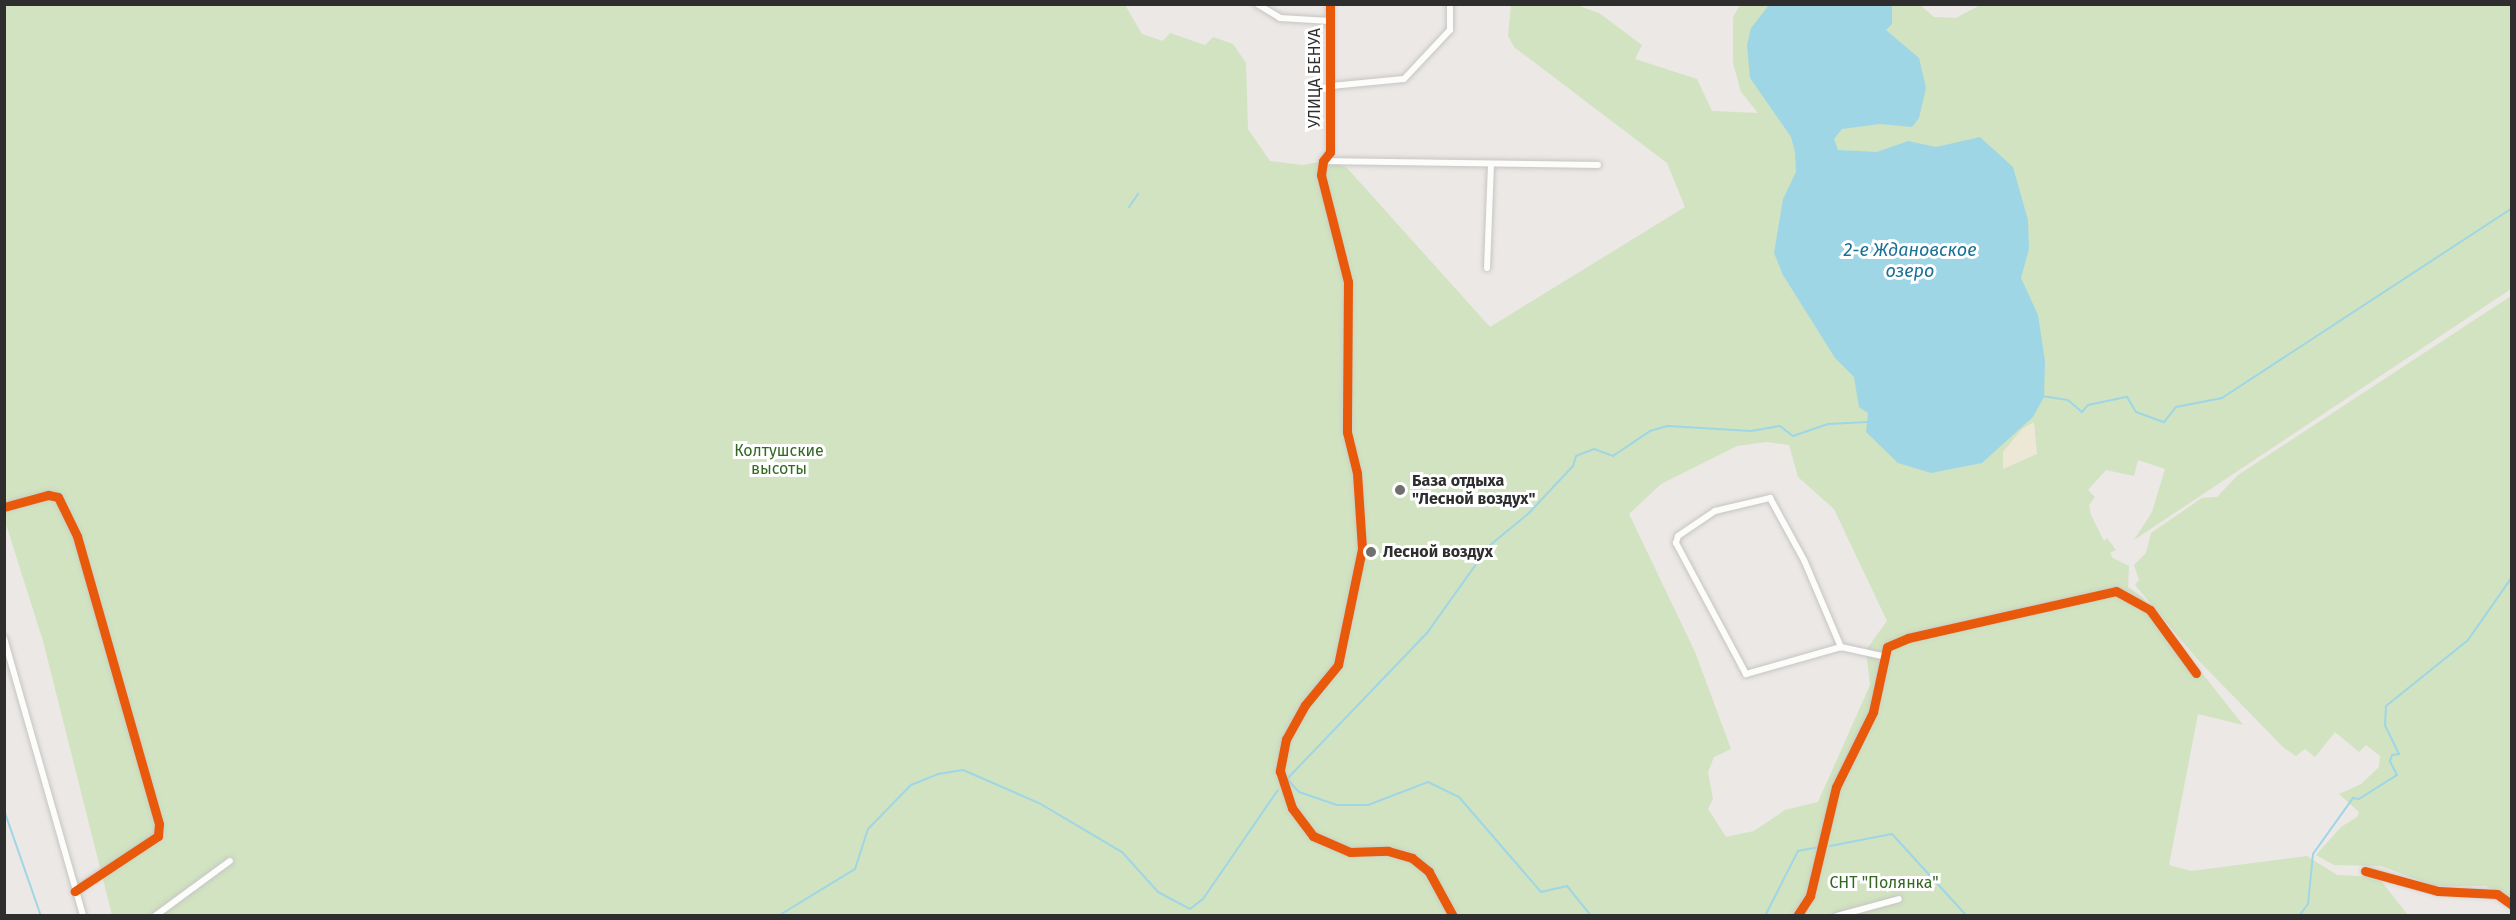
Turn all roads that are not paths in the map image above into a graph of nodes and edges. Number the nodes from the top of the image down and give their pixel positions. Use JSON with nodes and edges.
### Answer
{"nodes":[{"id":1,"x":1257,"y":4,"type":"edge"},
{"id":2,"x":1330,"y":4,"type":"edge"},
{"id":3,"x":1450,"y":4,"type":"edge"},
{"id":4,"x":1330,"y":21,"type":"junction"},
{"id":5,"x":1331,"y":86,"type":"junction"},
{"id":6,"x":1323,"y":161,"type":"junction"},
{"id":7,"x":1491,"y":164,"type":"junction"},
{"id":8,"x":1598,"y":165,"type":"dead end"},
{"id":9,"x":1487,"y":268,"type":"dead end"},
{"id":10,"x":4,"y":507,"type":"edge"},
{"id":11,"x":4,"y":639,"type":"edge"},
{"id":12,"x":1841,"y":647,"type":"junction"},
{"id":13,"x":1882,"y":656,"type":"junction"},
{"id":14,"x":2196,"y":673,"type":"dead end"},
{"id":15,"x":230,"y":861,"type":"dead end"},
{"id":16,"x":2365,"y":871,"type":"dead end"},
{"id":17,"x":75,"y":891,"type":"junction"},
{"id":18,"x":1899,"y":899,"type":"dead end"},
{"id":19,"x":2511,"y":905,"type":"edge"},
{"id":20,"x":83,"y":915,"type":"edge"},
{"id":21,"x":155,"y":915,"type":"edge"},
{"id":22,"x":1453,"y":915,"type":"edge"},
{"id":23,"x":1797,"y":915,"type":"edge"},
{"id":24,"x":1837,"y":915,"type":"edge"}],
"edges":[{"from":1,"to":4,"type":"street"},
{"from":2,"to":4,"type":"street","name":"УЛИЦА БЕНУА"},
{"from":3,"to":5,"type":"street"},
{"from":4,"to":5,"type":"street","name":"УЛИЦА БЕНУА"},
{"from":5,"to":6,"type":"street","name":"УЛИЦА БЕНУА"},
{"from":6,"to":7,"type":"street"},
{"from":6,"to":22,"type":"street"},
{"from":7,"to":8,"type":"street"},
{"from":7,"to":9,"type":"street"},
{"from":10,"to":17,"type":"street"},
{"from":11,"to":17,"type":"street"},
{"from":12,"to":12,"type":"street"},
{"from":12,"to":13,"type":"street"},
{"from":13,"to":14,"type":"street"},
{"from":13,"to":23,"type":"street"},
{"from":15,"to":21,"type":"street"},
{"from":16,"to":19,"type":"street"},
{"from":17,"to":20,"type":"street"},
{"from":18,"to":24,"type":"street"}]}
